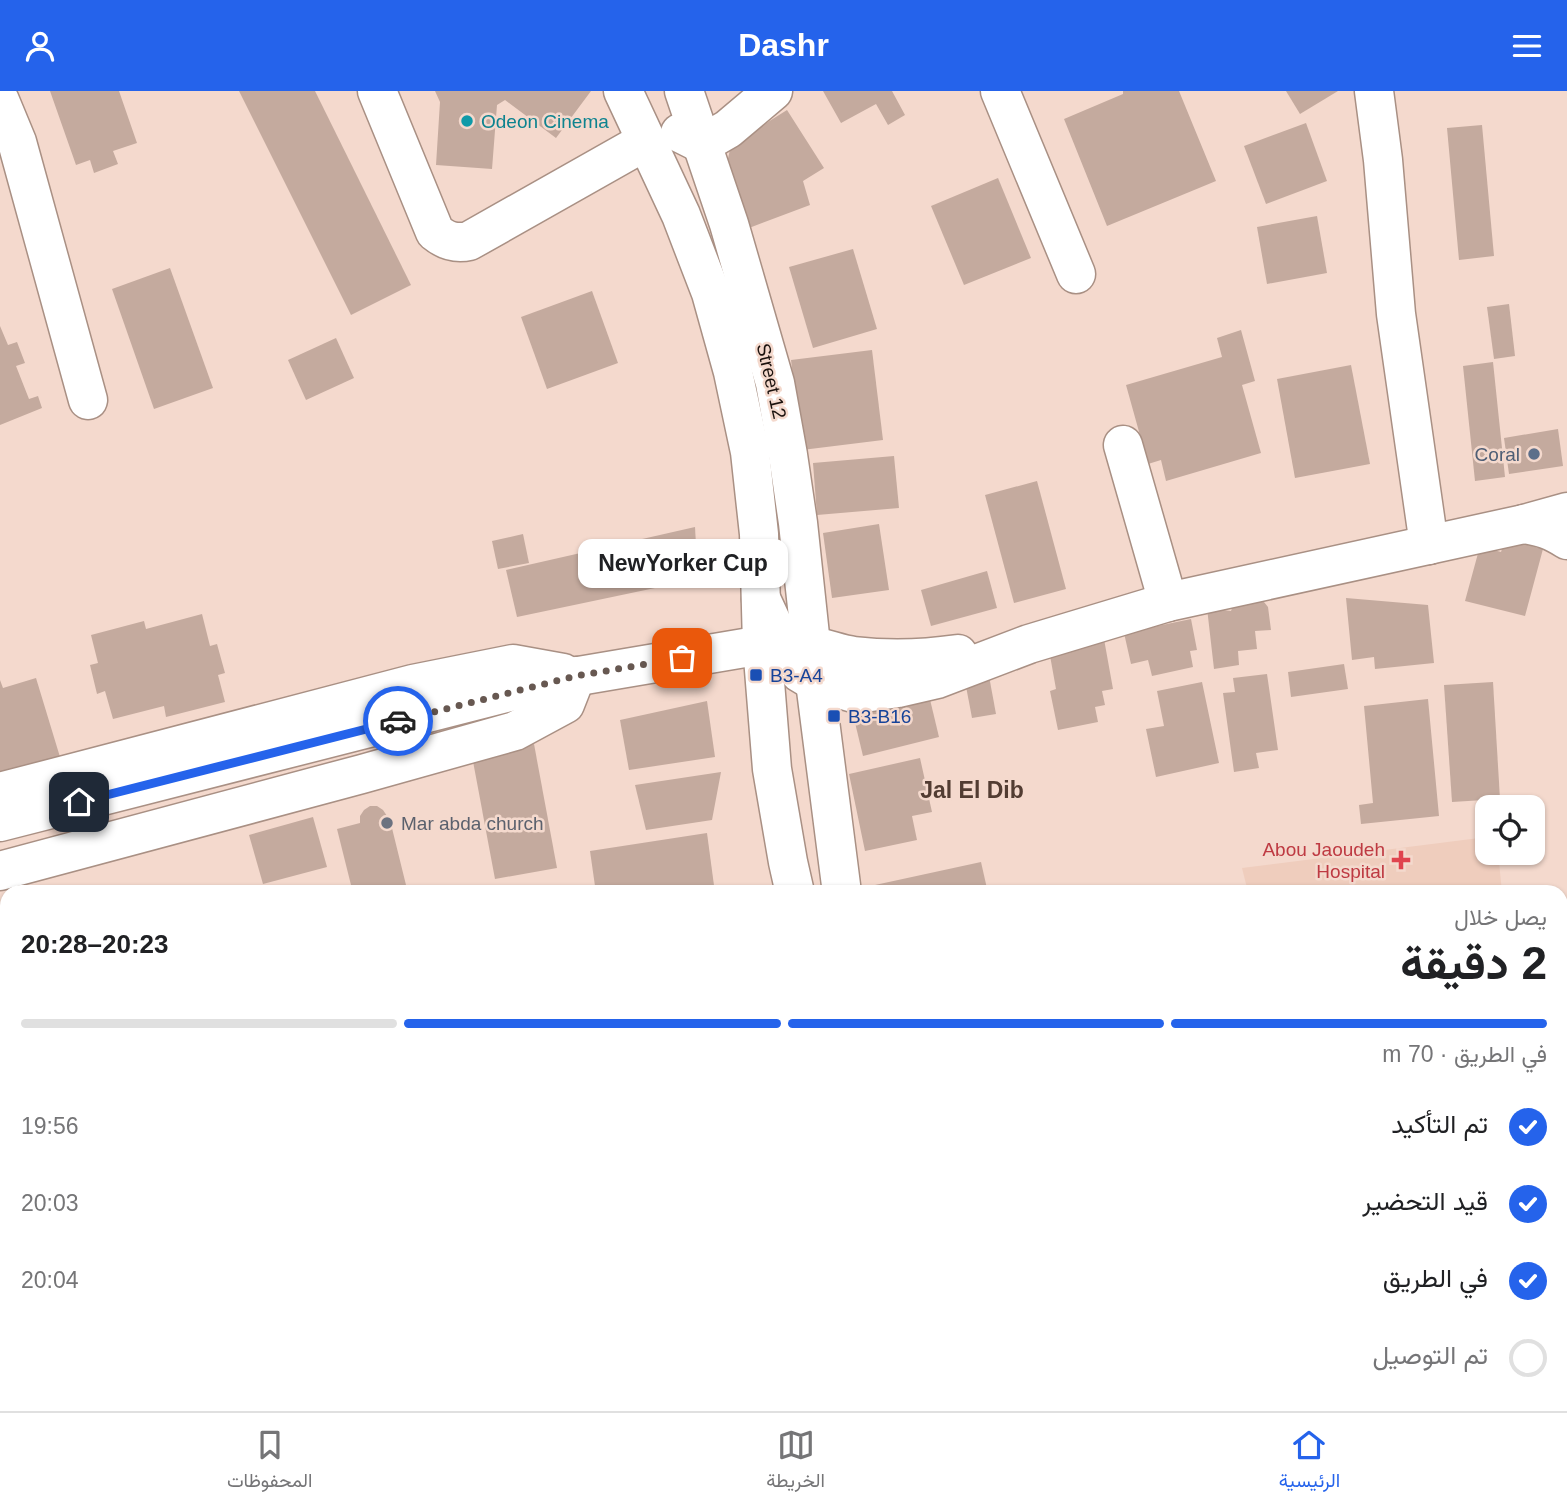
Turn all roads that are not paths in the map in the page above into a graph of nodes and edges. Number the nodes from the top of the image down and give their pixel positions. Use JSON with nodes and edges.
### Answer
{"nodes":[{"id":1,"x":377,"y":91,"type":"edge"},
{"id":2,"x":623,"y":91,"type":"edge"},
{"id":3,"x":648,"y":91,"type":"edge"},
{"id":4,"x":1000,"y":91,"type":"edge"},
{"id":5,"x":1374,"y":91,"type":"edge"},
{"id":6,"x":685,"y":92,"type":"edge"},
{"id":7,"x":770,"y":93,"type":"edge"},
{"id":8,"x":0,"y":101,"type":"edge"},
{"id":9,"x":646,"y":141,"type":"junction"},
{"id":10,"x":702,"y":144,"type":"junction"},
{"id":11,"x":1076,"y":274,"type":"dead end"},
{"id":12,"x":88,"y":400,"type":"dead end"},
{"id":13,"x":1123,"y":445,"type":"dead end"},
{"id":14,"x":1567,"y":512,"type":"edge"},
{"id":15,"x":1524,"y":524,"type":"junction"},
{"id":16,"x":1567,"y":540,"type":"edge"},
{"id":17,"x":1429,"y":545,"type":"junction"},
{"id":18,"x":1168,"y":602,"type":"junction"},
{"id":19,"x":793,"y":654,"type":"junction"},
{"id":20,"x":568,"y":677,"type":"junction"},
{"id":21,"x":0,"y":792,"type":"edge"},
{"id":22,"x":0,"y":822,"type":"edge"},
{"id":23,"x":0,"y":871,"type":"edge"},
{"id":24,"x":793,"y":885,"type":"edge"},
{"id":25,"x":840,"y":885,"type":"edge"}],
"edges":[{"from":1,"to":9,"type":"main road"},
{"from":2,"to":9,"type":"main road","name":"Street 12"},
{"from":3,"to":10,"type":"main road"},
{"from":4,"to":11,"type":"main road"},
{"from":5,"to":17,"type":"main road"},
{"from":6,"to":7,"type":"main road"},
{"from":6,"to":10,"type":"main road","name":"Street 12"},
{"from":7,"to":10,"type":"main road"},
{"from":8,"to":12,"type":"main road"},
{"from":9,"to":19,"type":"main road","name":"Street 12"},
{"from":10,"to":19,"type":"main road","name":"Street 12"},
{"from":13,"to":18,"type":"main road"},
{"from":14,"to":15,"type":"main road"},
{"from":15,"to":16,"type":"main road"},
{"from":15,"to":17,"type":"main road"},
{"from":17,"to":18,"type":"main road"},
{"from":18,"to":19,"type":"main road"},
{"from":19,"to":20,"type":"main road"},
{"from":19,"to":24,"type":"main road"},
{"from":19,"to":25,"type":"main road"},
{"from":20,"to":21,"type":"main road"},
{"from":20,"to":22,"type":"main road"},
{"from":20,"to":23,"type":"main road"}]}
